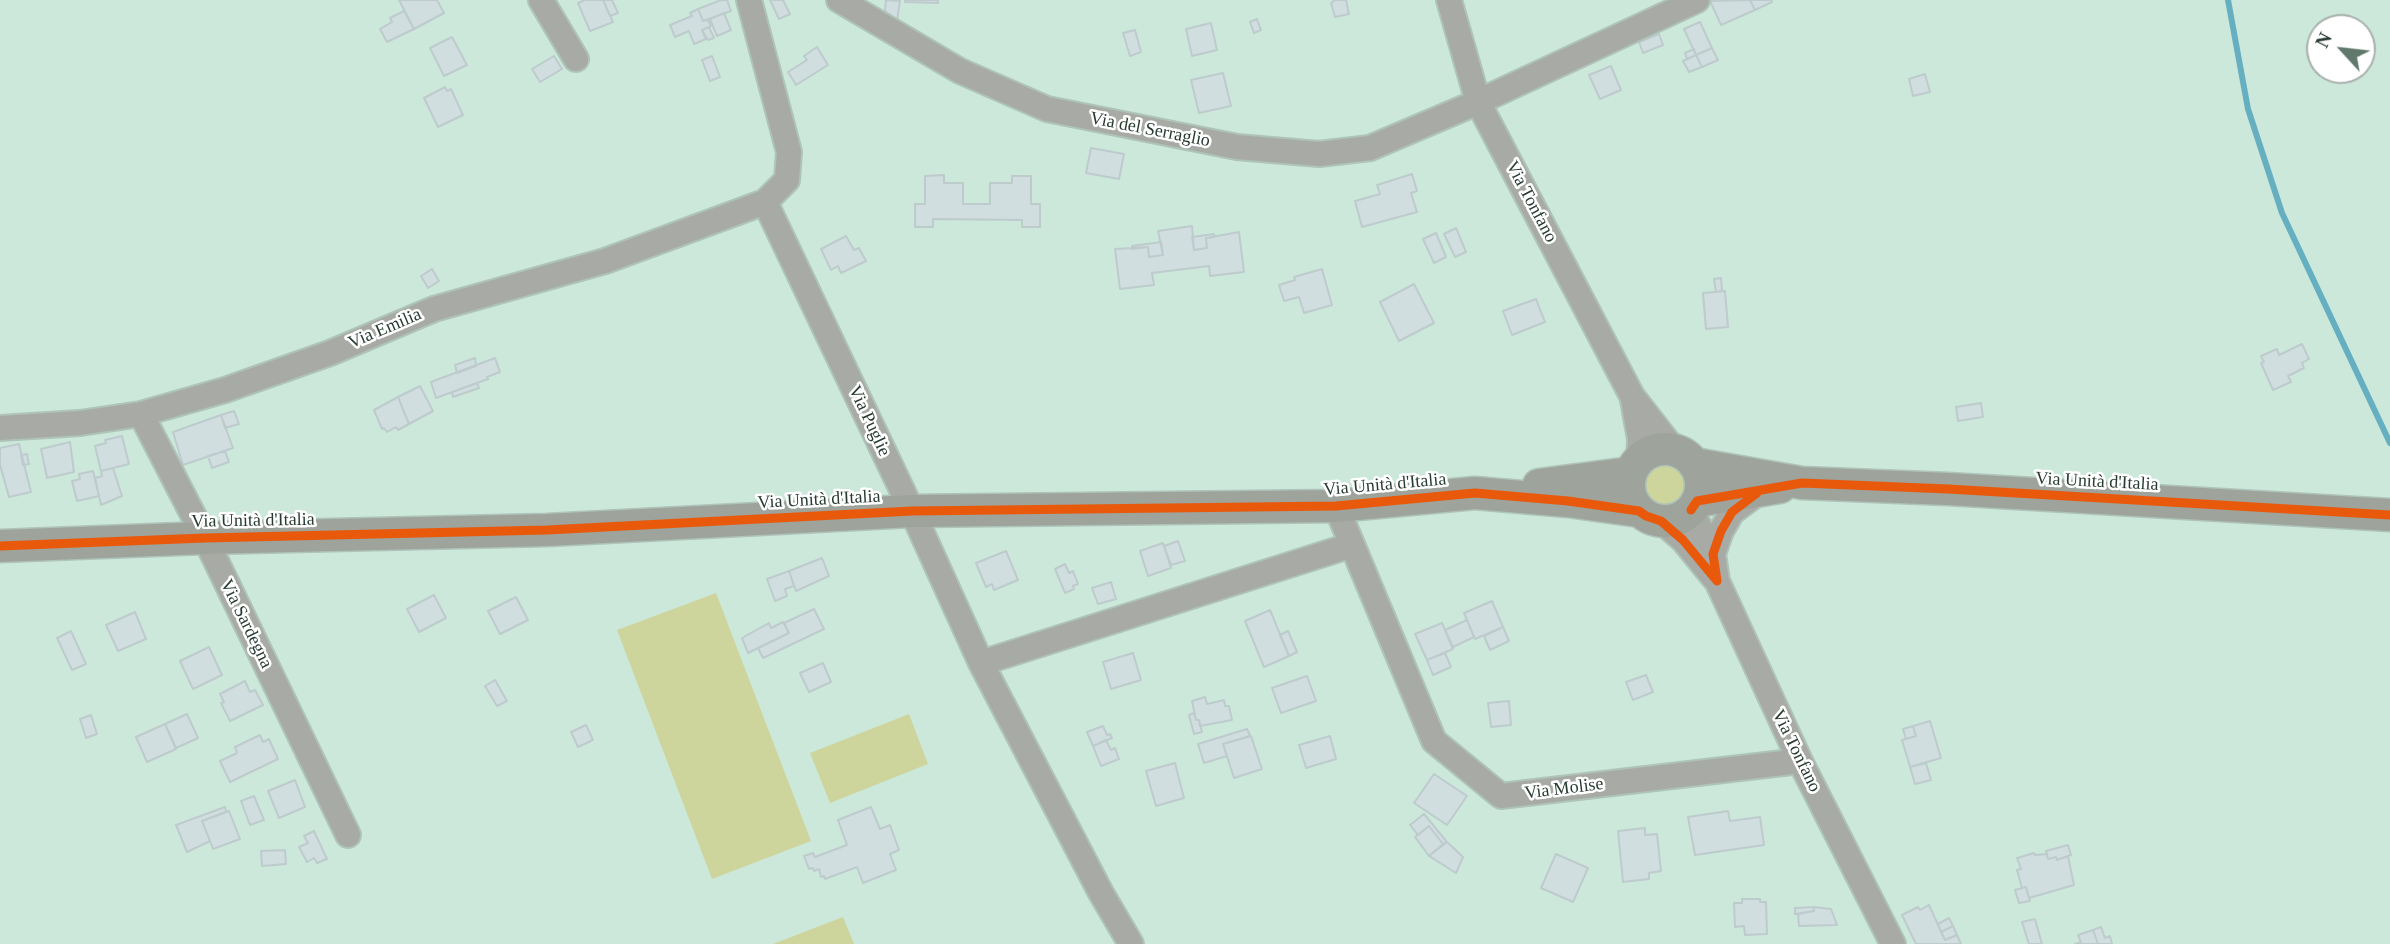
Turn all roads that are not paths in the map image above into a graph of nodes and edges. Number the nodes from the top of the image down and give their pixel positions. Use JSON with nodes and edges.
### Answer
{"nodes":[{"id":1,"x":541,"y":0,"type":"edge"},
{"id":2,"x":748,"y":0,"type":"edge"},
{"id":3,"x":839,"y":0,"type":"edge"},
{"id":4,"x":1449,"y":0,"type":"edge"},
{"id":5,"x":1697,"y":0,"type":"edge"},
{"id":6,"x":576,"y":59,"type":"dead end"},
{"id":7,"x":1478,"y":102,"type":"junction"},
{"id":8,"x":765,"y":202,"type":"junction"},
{"id":9,"x":1632,"y":396,"type":"junction"},
{"id":10,"x":141,"y":414,"type":"junction"},
{"id":11,"x":0,"y":428,"type":"edge"},
{"id":12,"x":1684,"y":457,"type":"junction"},
{"id":13,"x":1635,"y":467,"type":"junction"},
{"id":14,"x":1802,"y":483,"type":"junction"},
{"id":15,"x":1762,"y":491,"type":"junction"},
{"id":16,"x":1475,"y":493,"type":"junction"},
{"id":17,"x":1694,"y":505,"type":"junction"},
{"id":18,"x":1336,"y":506,"type":"junction"},
{"id":19,"x":912,"y":511,"type":"junction"},
{"id":20,"x":2390,"y":515,"type":"edge"},
{"id":21,"x":1650,"y":516,"type":"junction"},
{"id":22,"x":205,"y":538,"type":"junction"},
{"id":23,"x":1352,"y":545,"type":"junction"},
{"id":24,"x":0,"y":546,"type":"edge"},
{"id":25,"x":1713,"y":554,"type":"junction"},
{"id":26,"x":1717,"y":581,"type":"junction"},
{"id":27,"x":981,"y":663,"type":"junction"},
{"id":28,"x":1800,"y":761,"type":"junction"},
{"id":29,"x":348,"y":835,"type":"dead end"},
{"id":30,"x":1131,"y":944,"type":"edge"},
{"id":31,"x":1893,"y":944,"type":"edge"}],
"edges":[{"from":1,"to":6,"type":"street"},
{"from":2,"to":8,"type":"street"},
{"from":3,"to":7,"type":"street","name":"Via del Serraglio"},
{"from":4,"to":7,"type":"street","name":"Via Tonfano"},
{"from":5,"to":7,"type":"street","name":"Via del Serraglio"},
{"from":7,"to":9,"type":"street","name":"Via Tonfano"},
{"from":8,"to":10,"type":"street","name":"Via Emilia"},
{"from":8,"to":19,"type":"street","name":"Via Puglie"},
{"from":9,"to":12,"type":"street"},
{"from":9,"to":13,"type":"street"},
{"from":10,"to":11,"type":"street","name":"Via Emilia"},
{"from":10,"to":22,"type":"street","name":"Via Sardegna"},
{"from":12,"to":13,"type":"main road"},
{"from":12,"to":14,"type":"main road"},
{"from":12,"to":17,"type":"main road"},
{"from":13,"to":16,"type":"main road"},
{"from":13,"to":21,"type":"main road"},
{"from":14,"to":15,"type":"main road"},
{"from":14,"to":20,"type":"main road","name":"Via Unità d'Italia"},
{"from":15,"to":17,"type":"main road"},
{"from":15,"to":25,"type":"street"},
{"from":16,"to":18,"type":"main road","name":"Via Unità d'Italia"},
{"from":16,"to":21,"type":"main road","name":"Via Unità d'Italia"},
{"from":17,"to":21,"type":"main road"},
{"from":17,"to":25,"type":"street","name":"Via Tonfano"},
{"from":18,"to":19,"type":"main road","name":"Via Unità d'Italia"},
{"from":18,"to":23,"type":"street","name":"Via Molise"},
{"from":19,"to":22,"type":"main road","name":"Via Unità d'Italia"},
{"from":19,"to":27,"type":"street","name":"Via Puglie"},
{"from":21,"to":26,"type":"street"},
{"from":22,"to":24,"type":"main road","name":"Via Unità d'Italia"},
{"from":22,"to":29,"type":"street","name":"Via Sardegna"},
{"from":23,"to":27,"type":"street"},
{"from":23,"to":28,"type":"street","name":"Via Molise"},
{"from":25,"to":26,"type":"street","name":"Via Tonfano"},
{"from":26,"to":28,"type":"street","name":"Via Tonfano"},
{"from":27,"to":30,"type":"street","name":"Via Puglie"},
{"from":28,"to":31,"type":"street","name":"Via Tonfano"}]}
